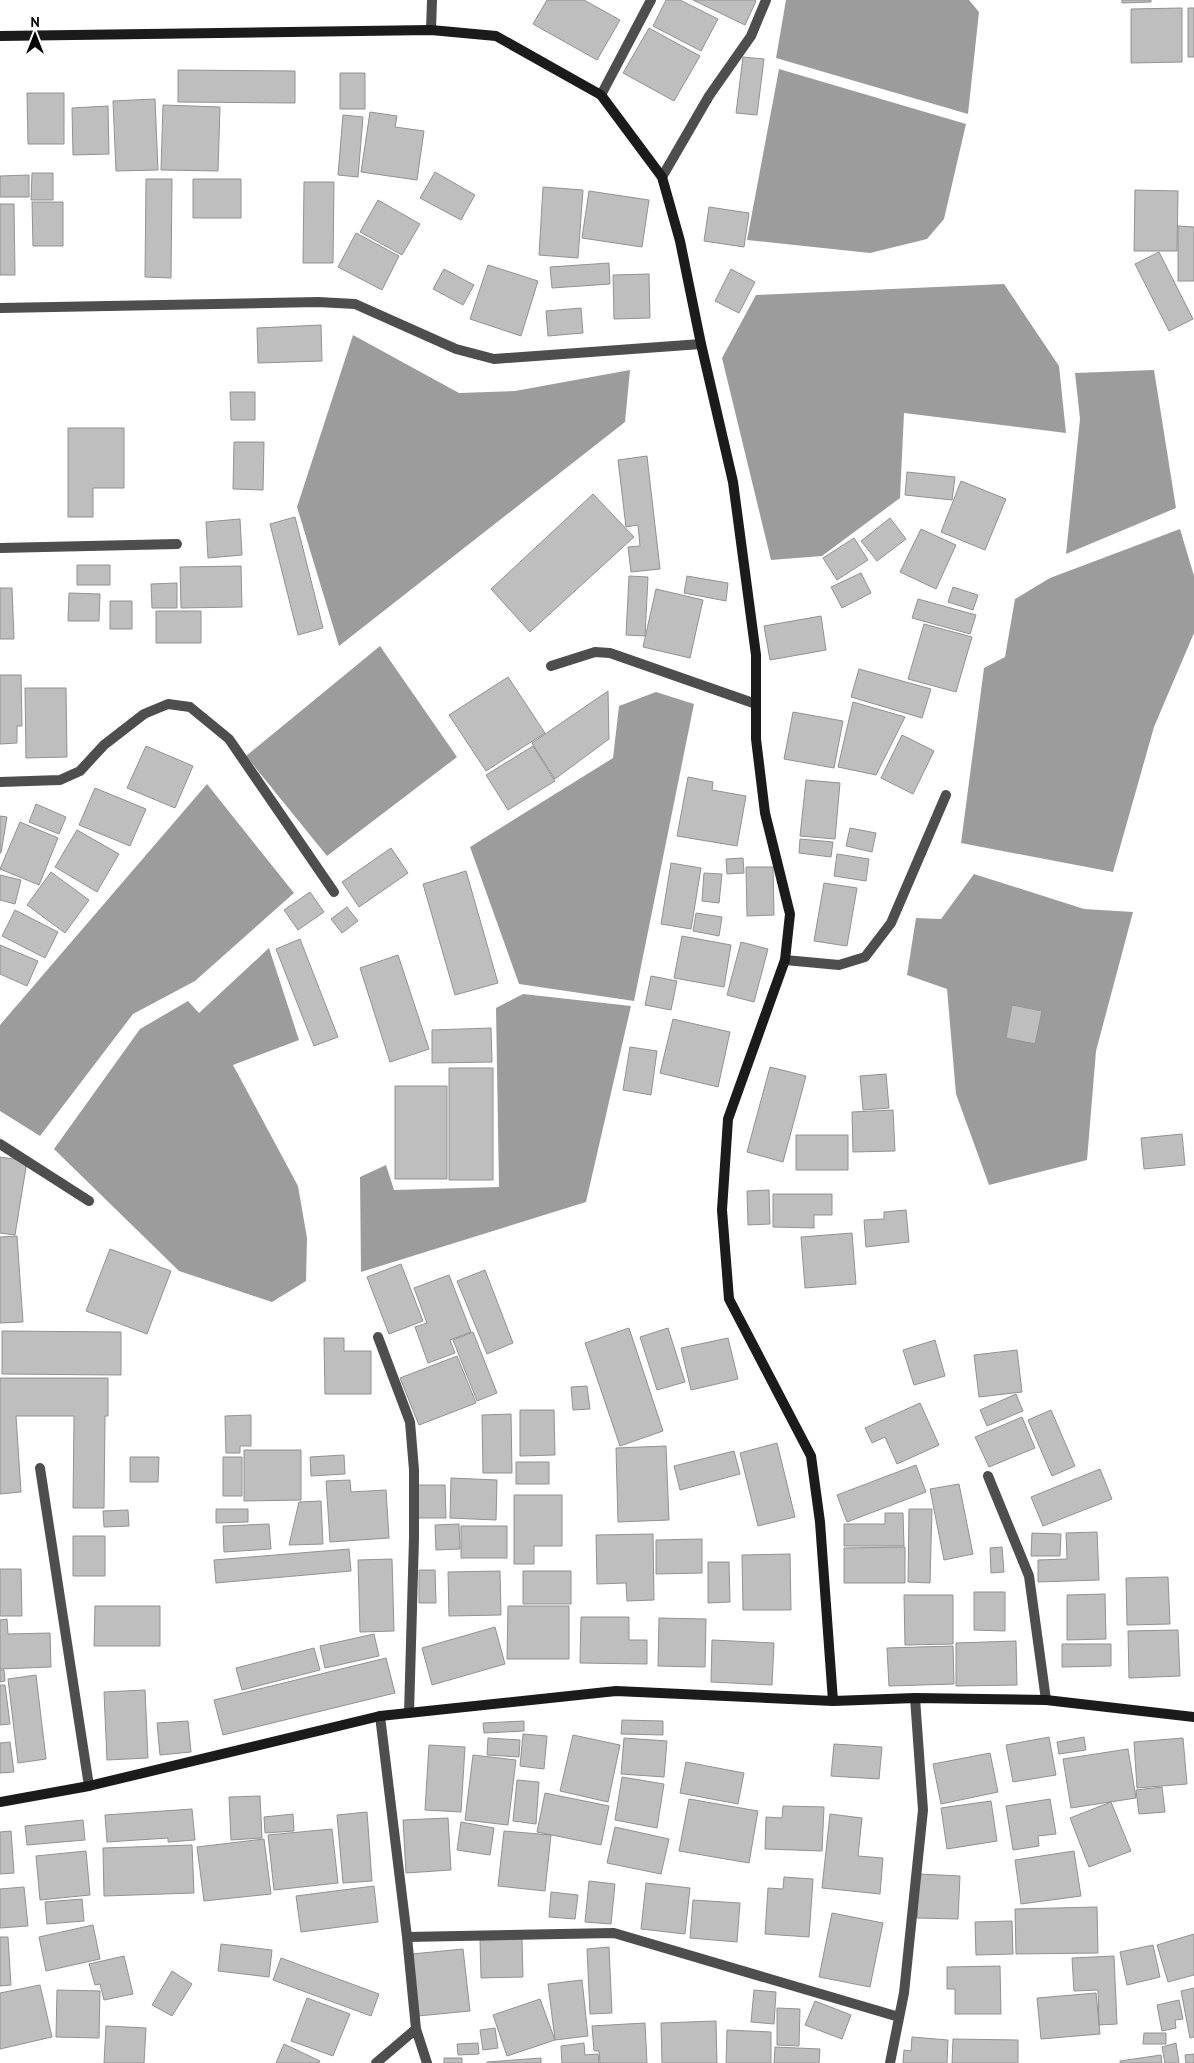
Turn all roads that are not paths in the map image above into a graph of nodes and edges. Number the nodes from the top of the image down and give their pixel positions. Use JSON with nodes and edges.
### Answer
{"nodes":[{"id":1,"x":432,"y":0,"type":"edge"},
{"id":2,"x":652,"y":0,"type":"edge"},
{"id":3,"x":766,"y":0,"type":"edge"},
{"id":4,"x":431,"y":30,"type":"junction"},
{"id":5,"x":0,"y":36,"type":"edge"},
{"id":6,"x":601,"y":95,"type":"junction"},
{"id":7,"x":662,"y":177,"type":"junction"},
{"id":8,"x":0,"y":308,"type":"edge"},
{"id":9,"x":701,"y":344,"type":"junction"},
{"id":10,"x":177,"y":544,"type":"dead end"},
{"id":11,"x":0,"y":548,"type":"edge"},
{"id":12,"x":551,"y":666,"type":"dead end"},
{"id":13,"x":756,"y":704,"type":"junction"},
{"id":14,"x":0,"y":782,"type":"edge"},
{"id":15,"x":946,"y":795,"type":"dead end"},
{"id":16,"x":334,"y":892,"type":"dead end"},
{"id":17,"x":785,"y":960,"type":"junction"},
{"id":18,"x":0,"y":1144,"type":"edge"},
{"id":19,"x":89,"y":1201,"type":"dead end"},
{"id":20,"x":378,"y":1337,"type":"dead end"},
{"id":21,"x":40,"y":1468,"type":"dead end"},
{"id":22,"x":988,"y":1476,"type":"dead end"},
{"id":23,"x":915,"y":1698,"type":"junction"},
{"id":24,"x":1046,"y":1700,"type":"junction"},
{"id":25,"x":833,"y":1701,"type":"junction"},
{"id":26,"x":409,"y":1713,"type":"junction"},
{"id":27,"x":380,"y":1716,"type":"junction"},
{"id":28,"x":1194,"y":1717,"type":"edge"},
{"id":29,"x":89,"y":1786,"type":"junction"},
{"id":30,"x":0,"y":1802,"type":"edge"},
{"id":31,"x":407,"y":1937,"type":"junction"},
{"id":32,"x":899,"y":2017,"type":"junction"},
{"id":33,"x":416,"y":2029,"type":"junction"},
{"id":34,"x":376,"y":2063,"type":"edge"},
{"id":35,"x":427,"y":2063,"type":"edge"},
{"id":36,"x":890,"y":2063,"type":"edge"}],
"edges":[{"from":1,"to":4,"type":"street"},
{"from":2,"to":6,"type":"street"},
{"from":3,"to":7,"type":"street"},
{"from":4,"to":5,"type":"street"},
{"from":4,"to":6,"type":"street"},
{"from":6,"to":7,"type":"street"},
{"from":7,"to":9,"type":"street"},
{"from":8,"to":9,"type":"street"},
{"from":9,"to":13,"type":"street"},
{"from":10,"to":11,"type":"street"},
{"from":12,"to":13,"type":"street"},
{"from":13,"to":17,"type":"street"},
{"from":14,"to":16,"type":"street"},
{"from":15,"to":17,"type":"street"},
{"from":17,"to":25,"type":"street"},
{"from":18,"to":19,"type":"street"},
{"from":20,"to":26,"type":"street"},
{"from":21,"to":29,"type":"street"},
{"from":22,"to":24,"type":"street"},
{"from":23,"to":24,"type":"street"},
{"from":23,"to":25,"type":"street"},
{"from":23,"to":32,"type":"street"},
{"from":24,"to":28,"type":"street"},
{"from":25,"to":26,"type":"street"},
{"from":26,"to":27,"type":"street"},
{"from":27,"to":29,"type":"street"},
{"from":27,"to":31,"type":"street"},
{"from":29,"to":30,"type":"street"},
{"from":31,"to":32,"type":"street"},
{"from":31,"to":33,"type":"street"},
{"from":32,"to":36,"type":"street"},
{"from":33,"to":34,"type":"street"},
{"from":33,"to":35,"type":"street"}]}
